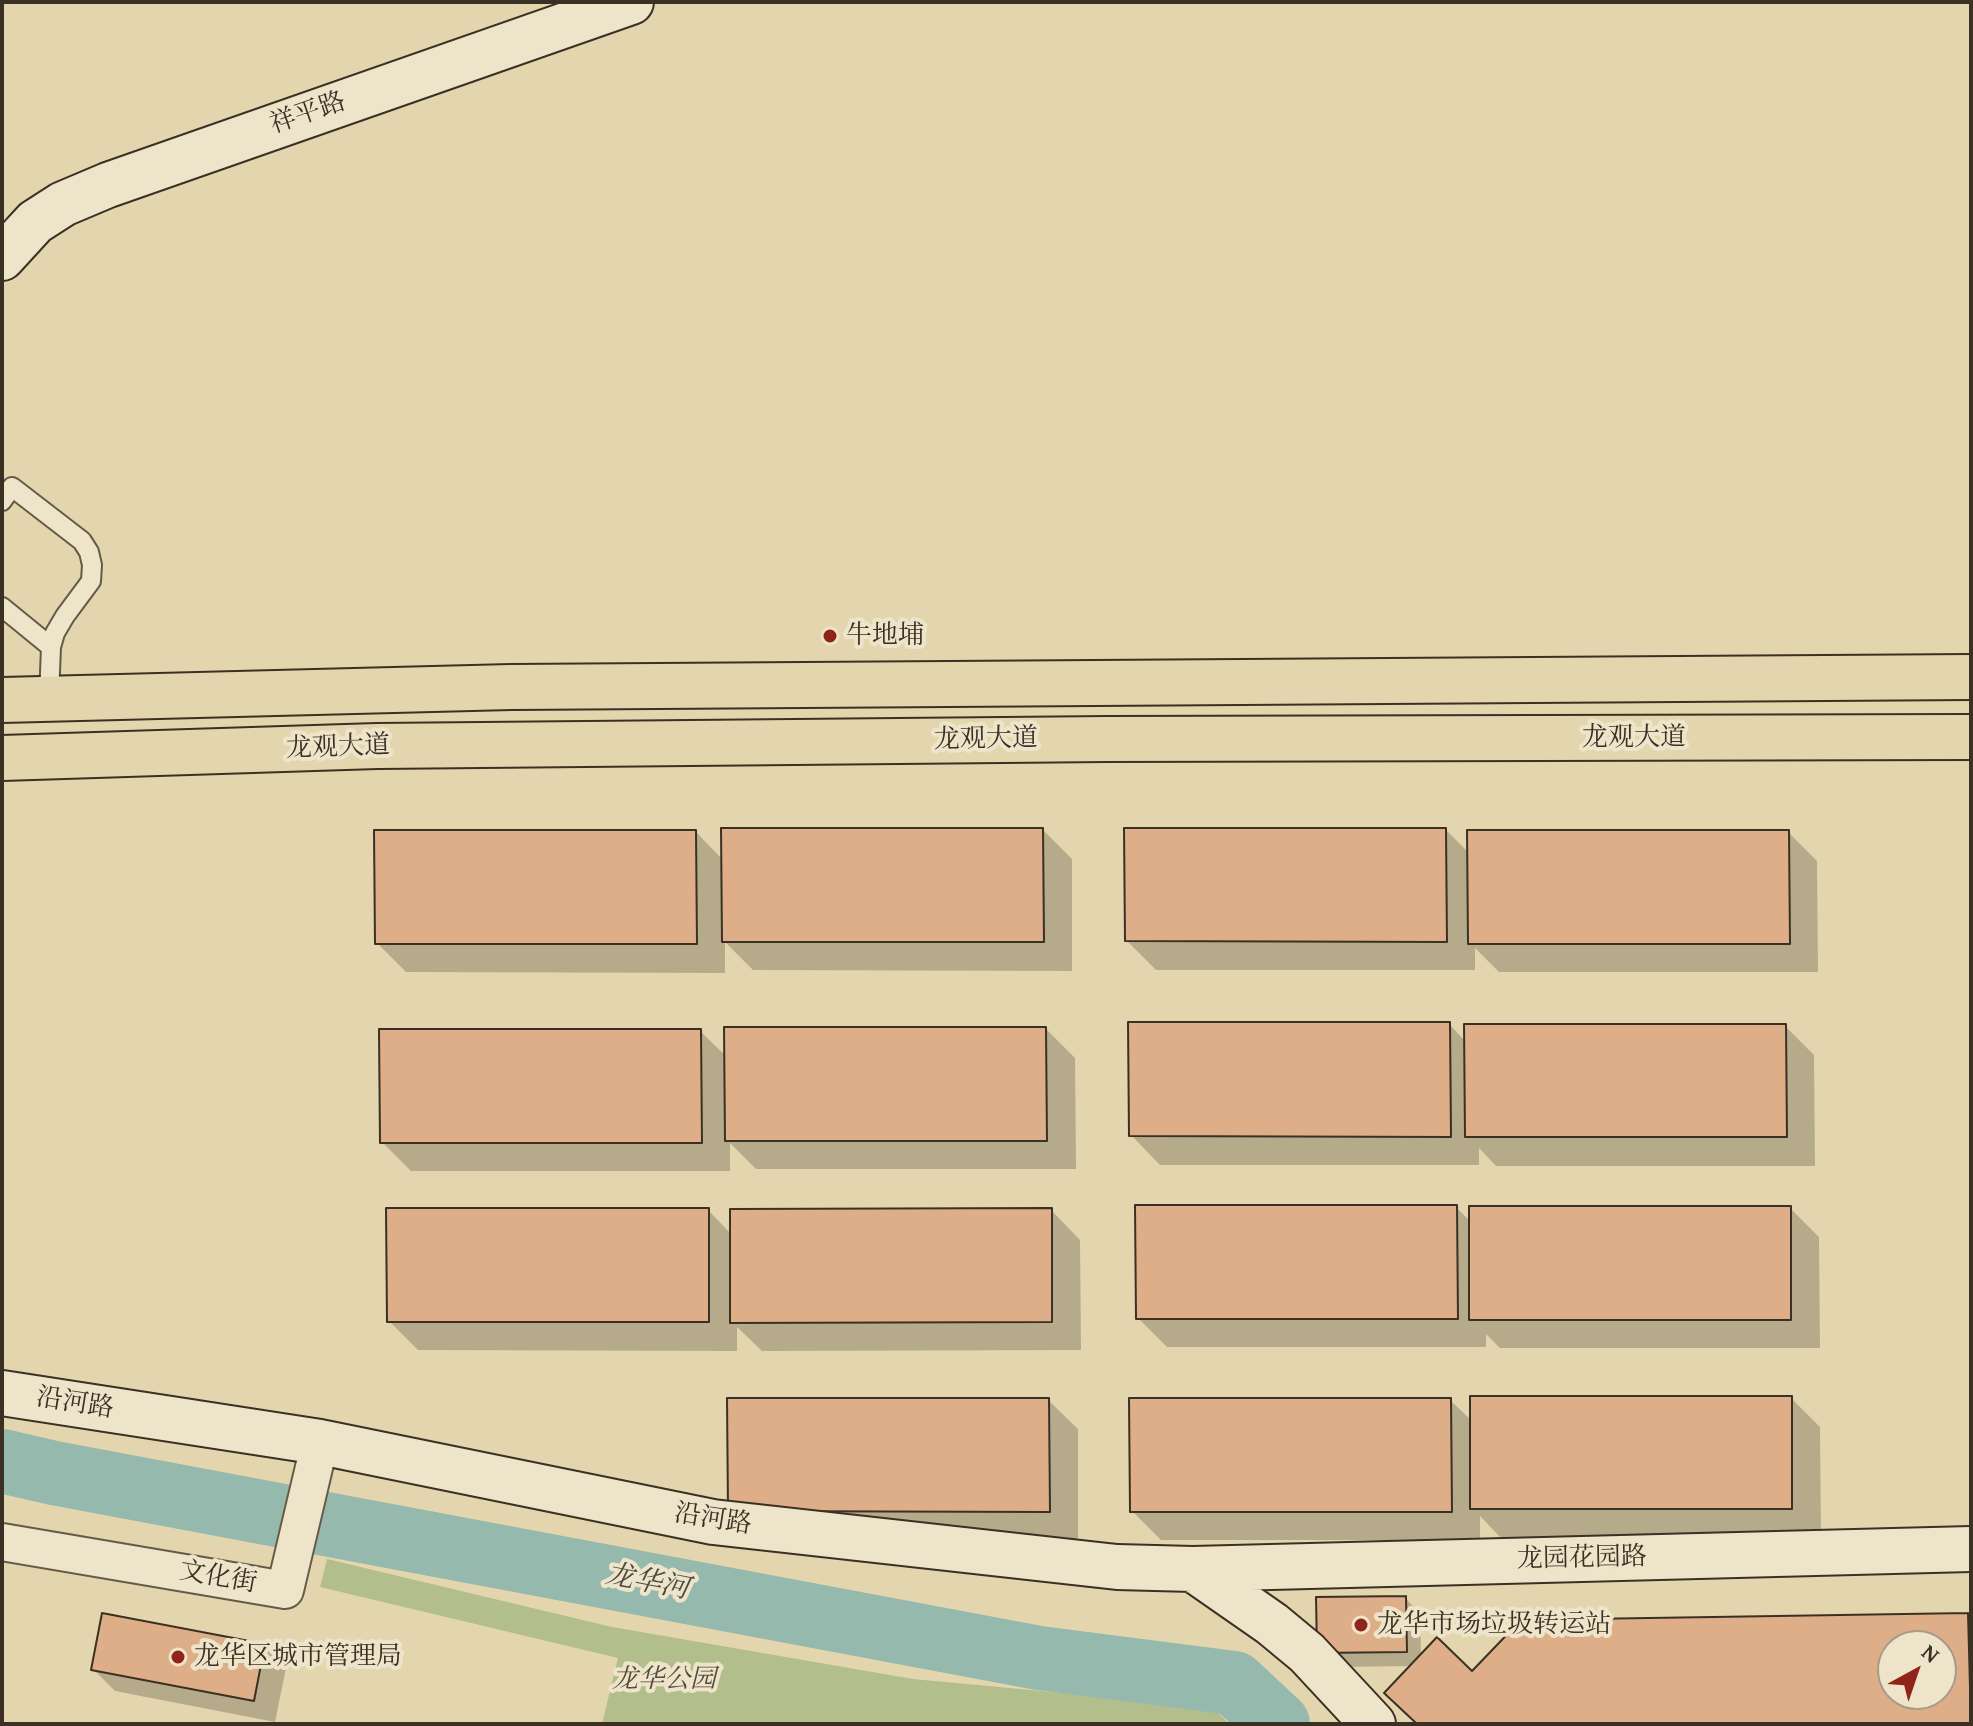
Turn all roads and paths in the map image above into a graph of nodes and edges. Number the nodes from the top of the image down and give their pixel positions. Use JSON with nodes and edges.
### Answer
{"nodes":[{"id":1,"x":631,"y":2,"type":"edge"},
{"id":2,"x":2,"y":258,"type":"edge"},
{"id":3,"x":2,"y":501,"type":"edge"},
{"id":4,"x":2,"y":607,"type":"edge"},
{"id":5,"x":51,"y":647,"type":"junction"},
{"id":6,"x":1971,"y":677,"type":"edge"},
{"id":7,"x":49,"y":698,"type":"junction"},
{"id":8,"x":2,"y":700,"type":"edge"},
{"id":9,"x":1971,"y":737,"type":"edge"},
{"id":10,"x":2,"y":758,"type":"edge"},
{"id":11,"x":2,"y":1393,"type":"edge"},
{"id":12,"x":317,"y":1458,"type":"junction"},
{"id":13,"x":2,"y":1542,"type":"edge"},
{"id":14,"x":1971,"y":1549,"type":"edge"},
{"id":15,"x":1193,"y":1569,"type":"junction"},
{"id":16,"x":1373,"y":1724,"type":"edge"}],
"edges":[{"from":1,"to":2,"type":"street","name":"祥平路"},
{"from":3,"to":5,"type":"lane"},
{"from":4,"to":5,"type":"lane"},
{"from":5,"to":7,"type":"lane"},
{"from":6,"to":7,"type":"main road"},
{"from":7,"to":8,"type":"main road"},
{"from":9,"to":10,"type":"main road","name":"龙观大道"},
{"from":11,"to":12,"type":"street","name":"沿河路"},
{"from":12,"to":13,"type":"street","name":"文化街"},
{"from":12,"to":15,"type":"street","name":"沿河路"},
{"from":14,"to":15,"type":"street","name":"龙园花园路"},
{"from":15,"to":16,"type":"street"}]}
